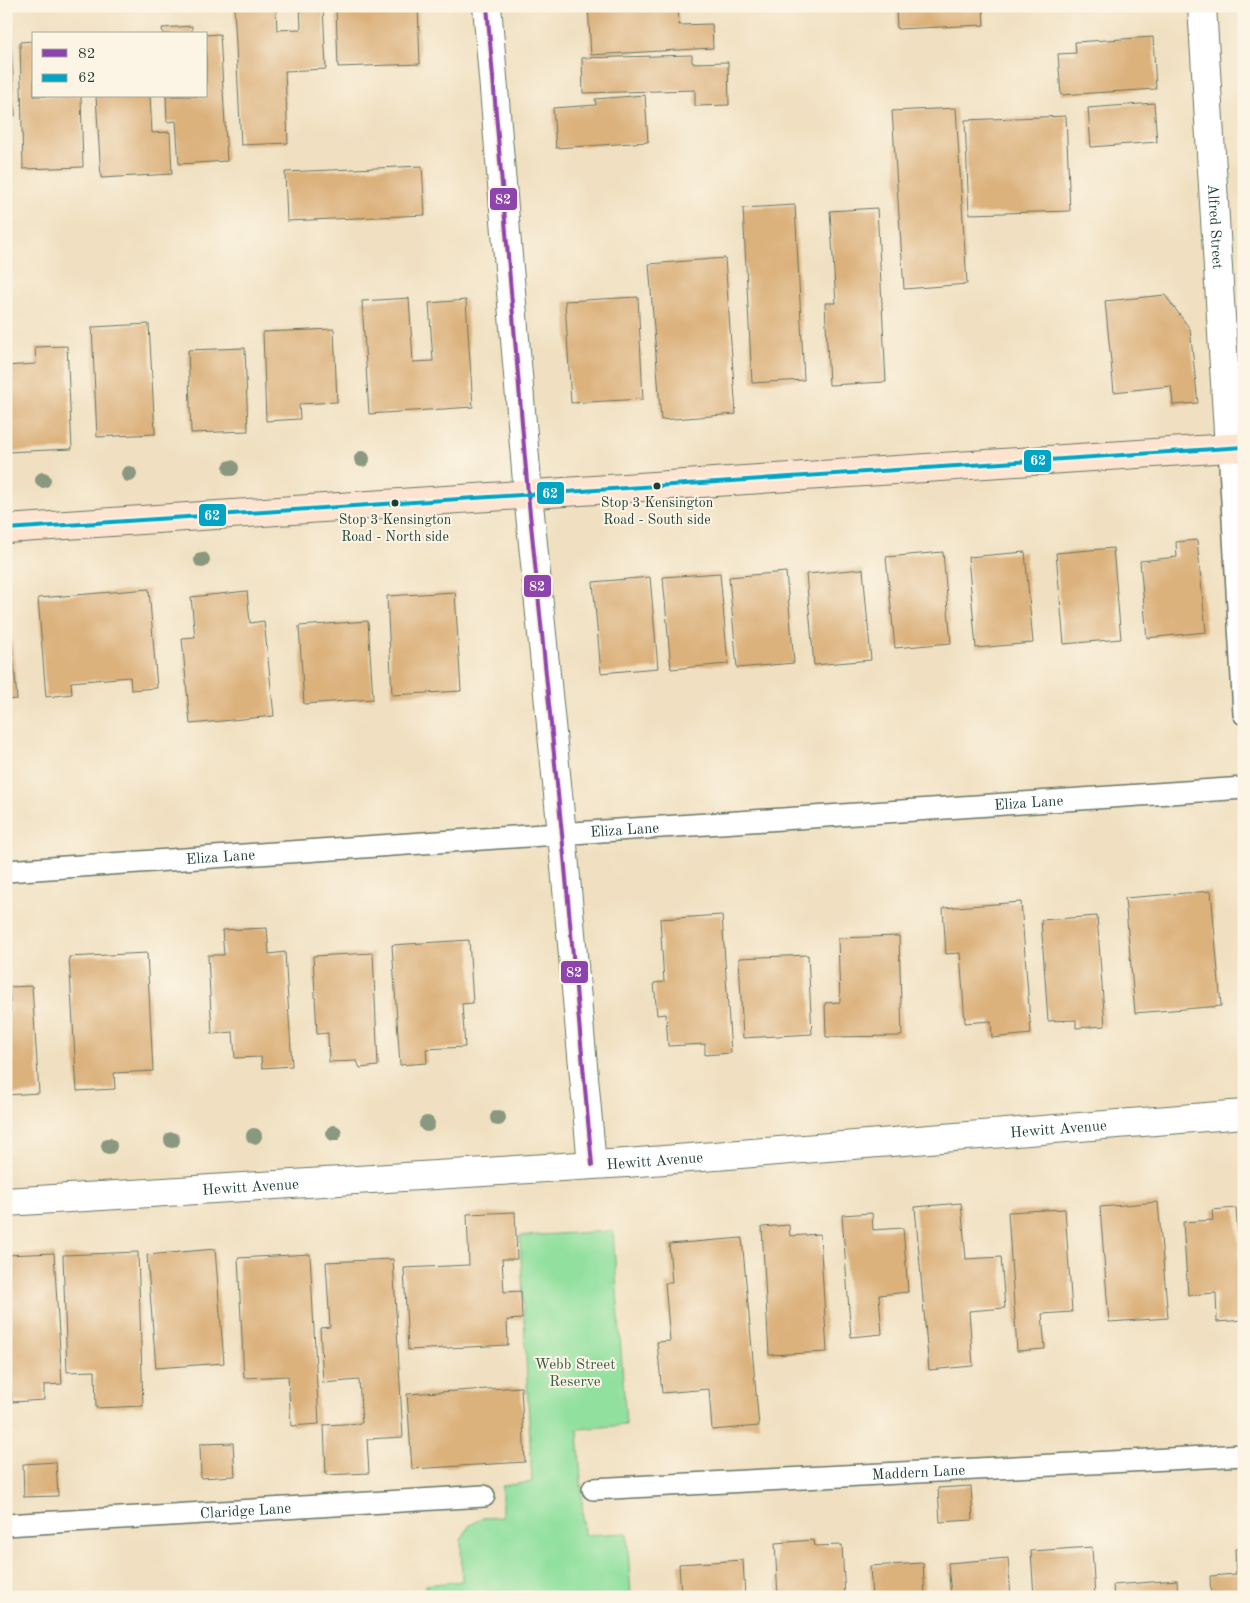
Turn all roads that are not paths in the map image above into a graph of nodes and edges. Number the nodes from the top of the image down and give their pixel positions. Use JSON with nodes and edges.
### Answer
{"nodes":[{"id":1,"x":487,"y":6,"type":"edge"},
{"id":2,"x":1202,"y":6,"type":"edge"},
{"id":3,"x":1236,"y":447,"type":"edge"},
{"id":4,"x":528,"y":494,"type":"junction"},
{"id":5,"x":6,"y":529,"type":"edge"},
{"id":6,"x":1244,"y":714,"type":"edge"},
{"id":7,"x":1244,"y":788,"type":"edge"},
{"id":8,"x":562,"y":834,"type":"junction"},
{"id":9,"x":6,"y":871,"type":"edge"},
{"id":10,"x":1244,"y":1114,"type":"edge"},
{"id":11,"x":592,"y":1165,"type":"junction"},
{"id":12,"x":6,"y":1202,"type":"edge"},
{"id":13,"x":1244,"y":1455,"type":"edge"},
{"id":14,"x":593,"y":1490,"type":"dead end"},
{"id":15,"x":484,"y":1496,"type":"dead end"},
{"id":16,"x":6,"y":1525,"type":"edge"}],
"edges":[{"from":1,"to":4,"type":"street"},
{"from":2,"to":3,"type":"street","name":"Alfred Street"},
{"from":3,"to":4,"type":"main road"},
{"from":3,"to":6,"type":"lane"},
{"from":4,"to":5,"type":"main road"},
{"from":4,"to":8,"type":"street"},
{"from":7,"to":8,"type":"lane","name":"Eliza Lane"},
{"from":8,"to":9,"type":"lane","name":"Eliza Lane"},
{"from":8,"to":11,"type":"street"},
{"from":10,"to":11,"type":"street","name":"Hewitt Avenue"},
{"from":11,"to":12,"type":"street","name":"Hewitt Avenue"},
{"from":13,"to":14,"type":"lane","name":"Maddern Lane"},
{"from":15,"to":16,"type":"lane","name":"Claridge Lane"}]}
